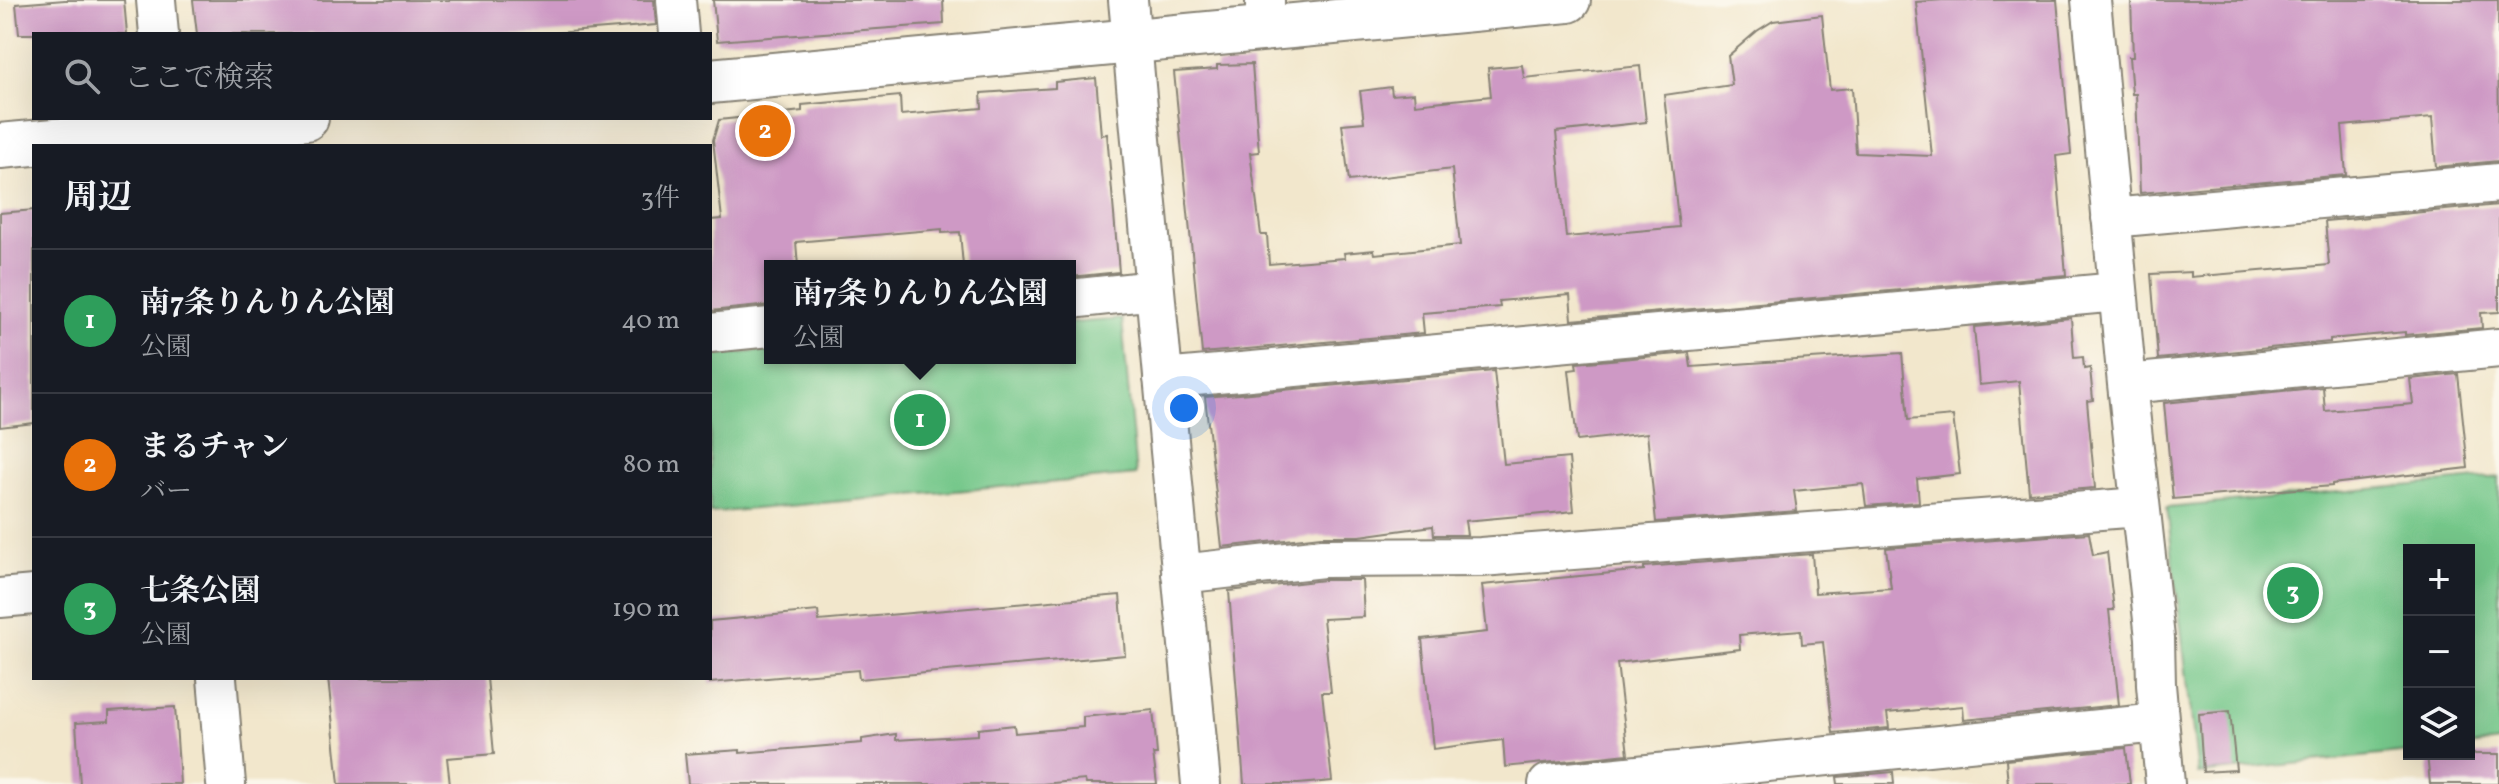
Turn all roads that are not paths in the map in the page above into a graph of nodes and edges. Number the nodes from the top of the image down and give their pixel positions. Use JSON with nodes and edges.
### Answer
{"nodes":[{"id":1,"x":156,"y":0,"type":"edge"},
{"id":2,"x":676,"y":0,"type":"edge"},
{"id":3,"x":1568,"y":0,"type":"edge"},
{"id":4,"x":2091,"y":0,"type":"edge"},
{"id":5,"x":1265,"y":14,"type":"edge"},
{"id":6,"x":1130,"y":21,"type":"edge"},
{"id":7,"x":159,"y":32,"type":"edge"},
{"id":8,"x":679,"y":32,"type":"edge"},
{"id":9,"x":712,"y":81,"type":"edge"},
{"id":10,"x":286,"y":120,"type":"edge"},
{"id":11,"x":166,"y":132,"type":"edge"},
{"id":12,"x":0,"y":146,"type":"edge"},
{"id":13,"x":2499,"y":183,"type":"edge"},
{"id":14,"x":2111,"y":218,"type":"junction"},
{"id":15,"x":1155,"y":290,"type":"junction"},
{"id":16,"x":2118,"y":292,"type":"junction"},
{"id":17,"x":1076,"y":298,"type":"edge"},
{"id":18,"x":764,"y":328,"type":"edge"},
{"id":19,"x":712,"y":333,"type":"edge"},
{"id":20,"x":2499,"y":348,"type":"edge"},
{"id":21,"x":1163,"y":379,"type":"junction"},
{"id":22,"x":2127,"y":384,"type":"junction"},
{"id":23,"x":2140,"y":507,"type":"junction"},
{"id":24,"x":1181,"y":574,"type":"junction"},
{"id":25,"x":32,"y":595,"type":"edge"},
{"id":26,"x":0,"y":598,"type":"edge"},
{"id":27,"x":217,"y":680,"type":"edge"},
{"id":28,"x":2159,"y":723,"type":"junction"},
{"id":29,"x":226,"y":784,"type":"edge"},
{"id":30,"x":1201,"y":784,"type":"edge"},
{"id":31,"x":1548,"y":784,"type":"edge"},
{"id":32,"x":2165,"y":784,"type":"edge"}],
"edges":[{"from":1,"to":7,"type":"street"},
{"from":2,"to":8,"type":"street"},
{"from":3,"to":5,"type":"street"},
{"from":4,"to":14,"type":"street"},
{"from":5,"to":6,"type":"street"},
{"from":6,"to":9,"type":"street"},
{"from":6,"to":15,"type":"street"},
{"from":10,"to":11,"type":"street"},
{"from":11,"to":12,"type":"street"},
{"from":13,"to":14,"type":"street"},
{"from":14,"to":16,"type":"street"},
{"from":15,"to":17,"type":"street"},
{"from":15,"to":21,"type":"street"},
{"from":16,"to":21,"type":"street"},
{"from":16,"to":22,"type":"street"},
{"from":18,"to":19,"type":"street"},
{"from":20,"to":22,"type":"street"},
{"from":21,"to":24,"type":"street"},
{"from":22,"to":23,"type":"street"},
{"from":23,"to":24,"type":"street"},
{"from":23,"to":28,"type":"street"},
{"from":24,"to":30,"type":"street"},
{"from":25,"to":26,"type":"street"},
{"from":27,"to":29,"type":"street"},
{"from":28,"to":31,"type":"street"},
{"from":28,"to":32,"type":"street"}]}
